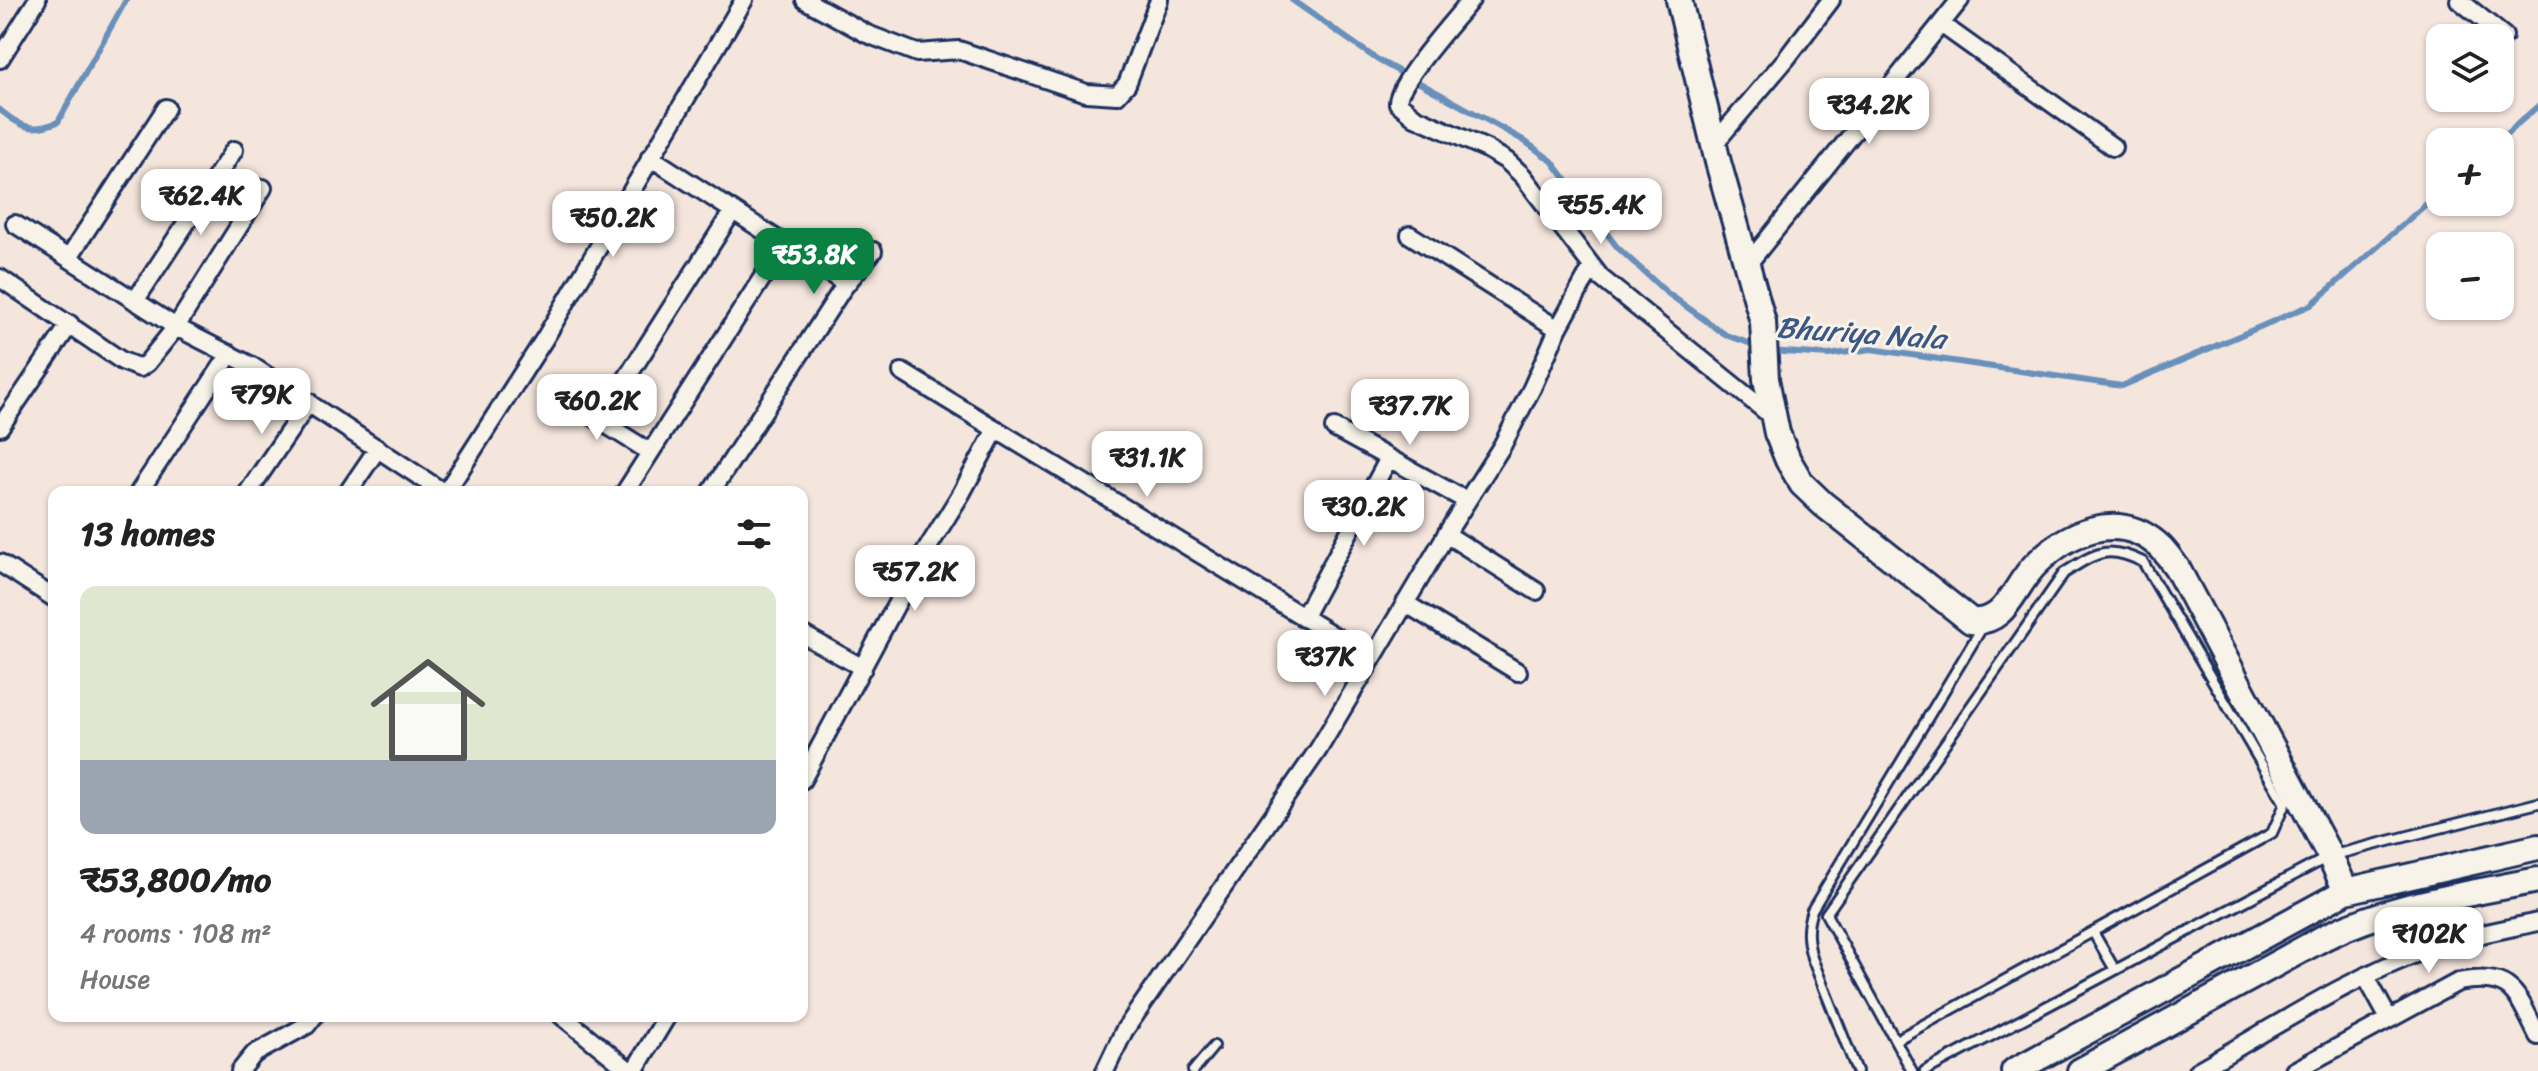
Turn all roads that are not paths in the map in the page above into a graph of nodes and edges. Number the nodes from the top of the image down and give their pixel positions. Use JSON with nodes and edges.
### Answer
{"nodes":[{"id":1,"x":37,"y":0,"type":"edge"},
{"id":2,"x":744,"y":0,"type":"edge"},
{"id":3,"x":805,"y":0,"type":"edge"},
{"id":4,"x":1159,"y":0,"type":"edge"},
{"id":5,"x":1471,"y":0,"type":"edge"},
{"id":6,"x":1679,"y":0,"type":"edge"},
{"id":7,"x":1831,"y":0,"type":"edge"},
{"id":8,"x":2459,"y":0,"type":"edge"},
{"id":9,"x":1957,"y":1,"type":"edge"},
{"id":10,"x":1941,"y":24,"type":"junction"},
{"id":11,"x":2489,"y":24,"type":"edge"},
{"id":12,"x":0,"y":59,"type":"edge"},
{"id":13,"x":166,"y":108,"type":"dead end"},
{"id":14,"x":1714,"y":144,"type":"junction"},
{"id":15,"x":2113,"y":147,"type":"dead end"},
{"id":16,"x":234,"y":150,"type":"dead end"},
{"id":17,"x":650,"y":157,"type":"junction"},
{"id":18,"x":263,"y":188,"type":"dead end"},
{"id":19,"x":732,"y":212,"type":"junction"},
{"id":20,"x":15,"y":224,"type":"dead end"},
{"id":21,"x":1410,"y":235,"type":"dead end"},
{"id":22,"x":784,"y":244,"type":"junction"},
{"id":23,"x":873,"y":251,"type":"dead end"},
{"id":24,"x":69,"y":257,"type":"junction"},
{"id":25,"x":1747,"y":265,"type":"junction"},
{"id":26,"x":1592,"y":267,"type":"junction"},
{"id":27,"x":0,"y":279,"type":"edge"},
{"id":28,"x":843,"y":288,"type":"junction"},
{"id":29,"x":135,"y":301,"type":"junction"},
{"id":30,"x":70,"y":324,"type":"junction"},
{"id":31,"x":176,"y":327,"type":"junction"},
{"id":32,"x":1558,"y":329,"type":"junction"},
{"id":33,"x":230,"y":354,"type":"junction"},
{"id":34,"x":902,"y":372,"type":"dead end"},
{"id":35,"x":565,"y":399,"type":"dead end"},
{"id":36,"x":309,"y":402,"type":"junction"},
{"id":37,"x":1774,"y":418,"type":"junction"},
{"id":38,"x":600,"y":420,"type":"junction"},
{"id":39,"x":0,"y":427,"type":"edge"},
{"id":40,"x":1334,"y":428,"type":"dead end"},
{"id":41,"x":996,"y":429,"type":"junction"},
{"id":42,"x":378,"y":448,"type":"junction"},
{"id":43,"x":650,"y":452,"type":"junction"},
{"id":44,"x":1389,"y":458,"type":"junction"},
{"id":45,"x":143,"y":486,"type":"edge"},
{"id":46,"x":252,"y":486,"type":"edge"},
{"id":47,"x":352,"y":486,"type":"edge"},
{"id":48,"x":435,"y":486,"type":"edge"},
{"id":49,"x":448,"y":486,"type":"edge"},
{"id":50,"x":629,"y":486,"type":"edge"},
{"id":51,"x":715,"y":486,"type":"edge"},
{"id":52,"x":1467,"y":501,"type":"junction"},
{"id":53,"x":1446,"y":534,"type":"junction"},
{"id":54,"x":0,"y":563,"type":"edge"},
{"id":55,"x":1536,"y":591,"type":"dead end"},
{"id":56,"x":48,"y":594,"type":"edge"},
{"id":57,"x":1405,"y":603,"type":"junction"},
{"id":58,"x":1303,"y":618,"type":"junction"},
{"id":59,"x":1985,"y":623,"type":"junction"},
{"id":60,"x":808,"y":637,"type":"edge"},
{"id":61,"x":1372,"y":659,"type":"junction"},
{"id":62,"x":863,"y":668,"type":"junction"},
{"id":63,"x":1518,"y":672,"type":"dead end"},
{"id":64,"x":808,"y":769,"type":"edge"},
{"id":65,"x":2538,"y":803,"type":"edge"},
{"id":66,"x":2538,"y":847,"type":"edge"},
{"id":67,"x":2330,"y":856,"type":"junction"},
{"id":68,"x":2538,"y":880,"type":"edge"},
{"id":69,"x":2346,"y":891,"type":"junction"},
{"id":70,"x":2538,"y":922,"type":"edge"},
{"id":71,"x":2093,"y":932,"type":"junction"},
{"id":72,"x":2115,"y":970,"type":"junction"},
{"id":73,"x":2366,"y":977,"type":"junction"},
{"id":74,"x":2389,"y":1019,"type":"junction"},
{"id":75,"x":309,"y":1022,"type":"edge"},
{"id":76,"x":570,"y":1022,"type":"edge"},
{"id":77,"x":663,"y":1022,"type":"edge"},
{"id":78,"x":2538,"y":1036,"type":"edge"},
{"id":79,"x":1896,"y":1040,"type":"junction"},
{"id":80,"x":1214,"y":1046,"type":"dead end"},
{"id":81,"x":240,"y":1071,"type":"edge"},
{"id":82,"x":632,"y":1071,"type":"edge"},
{"id":83,"x":1105,"y":1071,"type":"edge"},
{"id":84,"x":1193,"y":1071,"type":"edge"},
{"id":85,"x":1857,"y":1071,"type":"edge"},
{"id":86,"x":1912,"y":1071,"type":"edge"},
{"id":87,"x":1925,"y":1071,"type":"edge"},
{"id":88,"x":2014,"y":1071,"type":"edge"},
{"id":89,"x":2080,"y":1071,"type":"edge"},
{"id":90,"x":2197,"y":1071,"type":"edge"},
{"id":91,"x":2294,"y":1071,"type":"edge"}],
"edges":[{"from":1,"to":12,"type":"street"},
{"from":2,"to":17,"type":"street"},
{"from":3,"to":4,"type":"street"},
{"from":5,"to":26,"type":"street"},
{"from":6,"to":14,"type":"street"},
{"from":7,"to":14,"type":"street"},
{"from":8,"to":11,"type":"street"},
{"from":9,"to":10,"type":"street"},
{"from":10,"to":15,"type":"street"},
{"from":10,"to":25,"type":"street"},
{"from":13,"to":24,"type":"street"},
{"from":14,"to":25,"type":"street"},
{"from":16,"to":29,"type":"street"},
{"from":17,"to":19,"type":"street"},
{"from":17,"to":49,"type":"street"},
{"from":18,"to":31,"type":"street"},
{"from":19,"to":22,"type":"street"},
{"from":19,"to":38,"type":"street"},
{"from":20,"to":24,"type":"street"},
{"from":21,"to":32,"type":"street"},
{"from":22,"to":28,"type":"street"},
{"from":22,"to":43,"type":"street"},
{"from":23,"to":28,"type":"street"},
{"from":24,"to":29,"type":"street"},
{"from":25,"to":37,"type":"street"},
{"from":26,"to":32,"type":"street"},
{"from":26,"to":37,"type":"street"},
{"from":27,"to":30,"type":"street"},
{"from":28,"to":51,"type":"street"},
{"from":29,"to":31,"type":"street"},
{"from":30,"to":31,"type":"street"},
{"from":30,"to":39,"type":"street"},
{"from":31,"to":33,"type":"street"},
{"from":32,"to":52,"type":"street"},
{"from":33,"to":36,"type":"street"},
{"from":33,"to":45,"type":"street"},
{"from":34,"to":41,"type":"street"},
{"from":35,"to":38,"type":"street"},
{"from":36,"to":42,"type":"street"},
{"from":36,"to":46,"type":"street"},
{"from":37,"to":59,"type":"street"},
{"from":38,"to":43,"type":"street"},
{"from":40,"to":44,"type":"street"},
{"from":41,"to":58,"type":"street"},
{"from":41,"to":62,"type":"street"},
{"from":42,"to":47,"type":"street"},
{"from":42,"to":48,"type":"street"},
{"from":43,"to":50,"type":"street"},
{"from":44,"to":52,"type":"street"},
{"from":44,"to":58,"type":"street"},
{"from":52,"to":53,"type":"street"},
{"from":53,"to":55,"type":"street"},
{"from":53,"to":57,"type":"street"},
{"from":54,"to":56,"type":"street"},
{"from":57,"to":61,"type":"street"},
{"from":57,"to":63,"type":"street"},
{"from":58,"to":61,"type":"street"},
{"from":59,"to":67,"type":"street"},
{"from":59,"to":85,"type":"lane"},
{"from":60,"to":62,"type":"street"},
{"from":61,"to":83,"type":"street"},
{"from":62,"to":64,"type":"street"},
{"from":65,"to":67,"type":"lane"},
{"from":66,"to":69,"type":"street"},
{"from":67,"to":69,"type":"street"},
{"from":67,"to":72,"type":"lane"},
{"from":68,"to":89,"type":"street"},
{"from":69,"to":88,"type":"street"},
{"from":70,"to":73,"type":"street"},
{"from":71,"to":72,"type":"lane"},
{"from":71,"to":79,"type":"lane"},
{"from":71,"to":79,"type":"lane"},
{"from":72,"to":87,"type":"lane"},
{"from":73,"to":74,"type":"street"},
{"from":73,"to":90,"type":"street"},
{"from":74,"to":78,"type":"street"},
{"from":74,"to":91,"type":"street"},
{"from":75,"to":81,"type":"street"},
{"from":76,"to":82,"type":"street"},
{"from":77,"to":82,"type":"street"},
{"from":79,"to":86,"type":"lane"},
{"from":80,"to":84,"type":"lane"}]}
